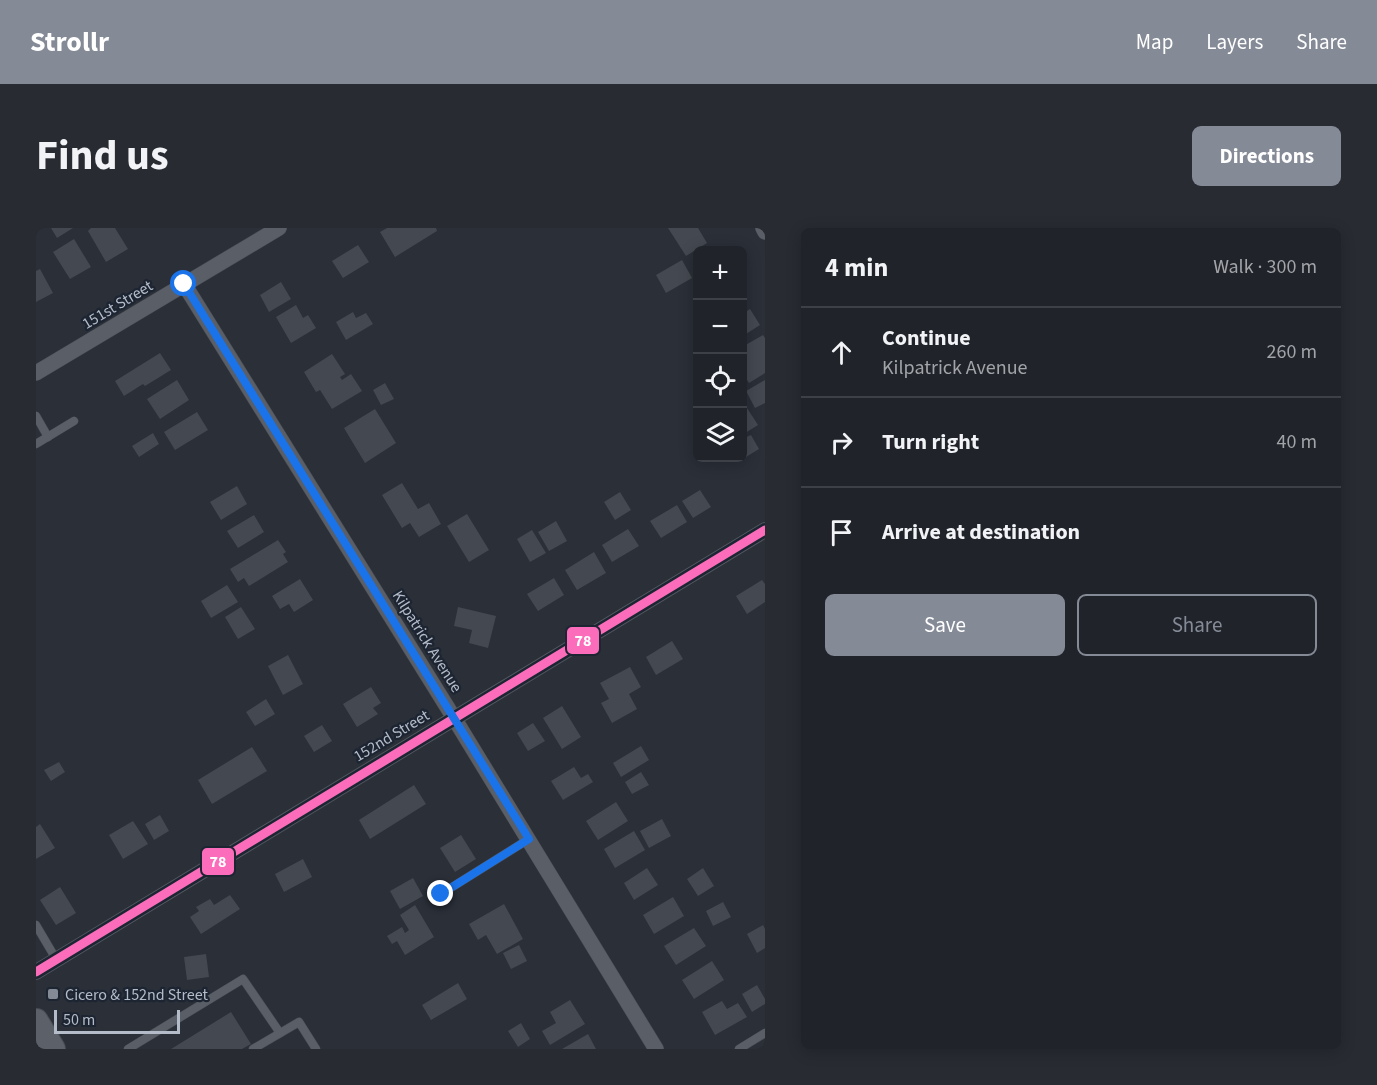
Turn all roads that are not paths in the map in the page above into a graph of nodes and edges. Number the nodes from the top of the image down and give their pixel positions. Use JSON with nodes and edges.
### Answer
{"nodes":[{"id":1,"x":279,"y":228,"type":"edge"},
{"id":2,"x":184,"y":284,"type":"junction"},
{"id":3,"x":36,"y":374,"type":"edge"},
{"id":4,"x":36,"y":416,"type":"edge"},
{"id":5,"x":74,"y":421,"type":"dead end"},
{"id":6,"x":48,"y":437,"type":"junction"},
{"id":7,"x":36,"y":444,"type":"edge"},
{"id":8,"x":765,"y":530,"type":"edge"},
{"id":9,"x":454,"y":717,"type":"junction"},
{"id":10,"x":529,"y":839,"type":"junction"},
{"id":11,"x":441,"y":894,"type":"dead end"},
{"id":12,"x":36,"y":925,"type":"edge"},
{"id":13,"x":56,"y":959,"type":"junction"},
{"id":14,"x":36,"y":972,"type":"edge"},
{"id":15,"x":280,"y":1033,"type":"junction"},
{"id":16,"x":765,"y":1033,"type":"edge"},
{"id":17,"x":263,"y":1047,"type":"edge"},
{"id":18,"x":128,"y":1049,"type":"edge"},
{"id":19,"x":253,"y":1049,"type":"edge"},
{"id":20,"x":316,"y":1049,"type":"edge"},
{"id":21,"x":656,"y":1049,"type":"edge"},
{"id":22,"x":739,"y":1049,"type":"edge"}],
"edges":[{"from":1,"to":2,"type":"street","name":"151st Street"},
{"from":2,"to":3,"type":"street","name":"151st Street"},
{"from":2,"to":9,"type":"street","name":"Kilpatrick Avenue"},
{"from":4,"to":6,"type":"lane"},
{"from":5,"to":6,"type":"lane"},
{"from":6,"to":7,"type":"lane"},
{"from":8,"to":9,"type":"street","name":"152nd Street"},
{"from":9,"to":10,"type":"street","name":"Kilpatrick Avenue"},
{"from":9,"to":13,"type":"street","name":"152nd Street"},
{"from":10,"to":11,"type":"lane"},
{"from":10,"to":21,"type":"street","name":"Kilpatrick Avenue"},
{"from":12,"to":13,"type":"lane"},
{"from":13,"to":14,"type":"street","name":"152nd Street"},
{"from":15,"to":17,"type":"lane"},
{"from":15,"to":18,"type":"lane"},
{"from":15,"to":20,"type":"lane"},
{"from":16,"to":22,"type":"lane"},
{"from":17,"to":19,"type":"lane"}]}
